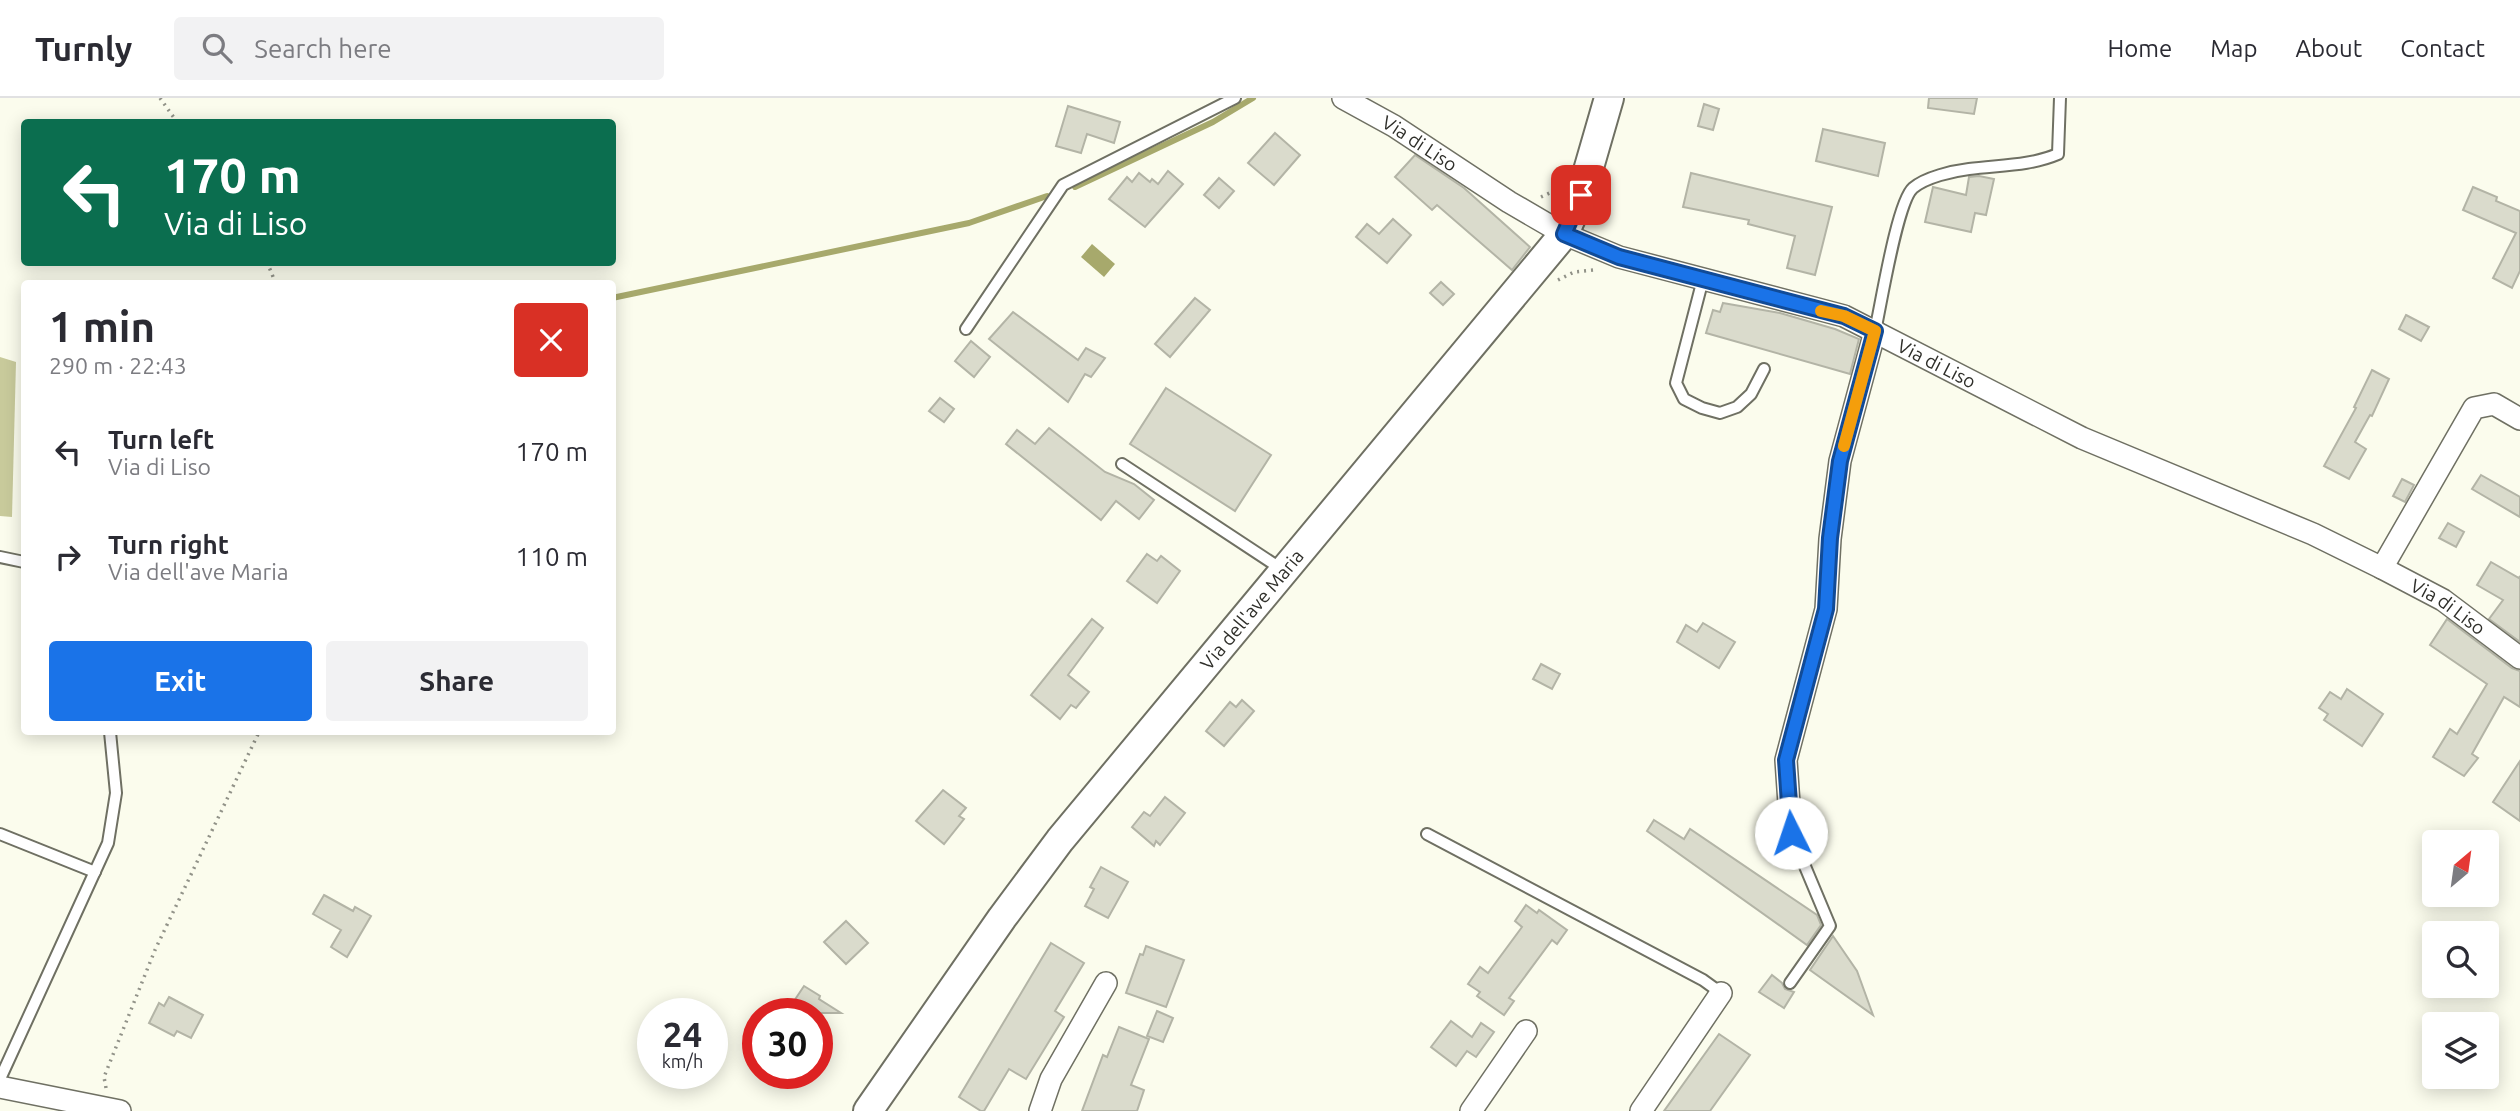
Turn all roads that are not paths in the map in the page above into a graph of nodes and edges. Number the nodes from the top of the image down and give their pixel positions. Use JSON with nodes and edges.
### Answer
{"nodes":[{"id":1,"x":1235,"y":98,"type":"edge"},
{"id":2,"x":1343,"y":98,"type":"edge"},
{"id":3,"x":1609,"y":98,"type":"edge"},
{"id":4,"x":2060,"y":98,"type":"edge"},
{"id":5,"x":1564,"y":234,"type":"junction"},
{"id":6,"x":1703,"y":279,"type":"junction"},
{"id":7,"x":966,"y":329,"type":"dead end"},
{"id":8,"x":1875,"y":331,"type":"junction"},
{"id":9,"x":1764,"y":369,"type":"dead end"},
{"id":10,"x":2520,"y":419,"type":"edge"},
{"id":11,"x":1122,"y":464,"type":"dead end"},
{"id":12,"x":0,"y":558,"type":"edge"},
{"id":13,"x":21,"y":562,"type":"edge"},
{"id":14,"x":2382,"y":568,"type":"junction"},
{"id":15,"x":1284,"y":571,"type":"junction"},
{"id":16,"x":2520,"y":658,"type":"edge"},
{"id":17,"x":110,"y":735,"type":"edge"},
{"id":18,"x":1791,"y":833,"type":"joint"},
{"id":19,"x":0,"y":834,"type":"edge"},
{"id":20,"x":1427,"y":834,"type":"dead end"},
{"id":21,"x":95,"y":872,"type":"junction"},
{"id":22,"x":1106,"y":983,"type":"dead end"},
{"id":23,"x":1790,"y":983,"type":"dead end"},
{"id":24,"x":1721,"y":993,"type":"joint"},
{"id":25,"x":1526,"y":1031,"type":"dead end"},
{"id":26,"x":0,"y":1079,"type":"edge"},
{"id":27,"x":0,"y":1087,"type":"edge"},
{"id":28,"x":53,"y":1105,"type":"edge"},
{"id":29,"x":114,"y":1110,"type":"edge"},
{"id":30,"x":867,"y":1111,"type":"edge"},
{"id":31,"x":1040,"y":1111,"type":"edge"},
{"id":32,"x":1471,"y":1111,"type":"edge"},
{"id":33,"x":1641,"y":1111,"type":"edge"}],
"edges":[{"from":1,"to":7,"type":"lane"},
{"from":2,"to":5,"type":"street","name":"Via di Liso"},
{"from":3,"to":5,"type":"street","name":"Via dell'ave Maria"},
{"from":4,"to":8,"type":"lane"},
{"from":5,"to":6,"type":"street","name":"Via di Liso"},
{"from":5,"to":15,"type":"street","name":"Via dell'ave Maria"},
{"from":6,"to":8,"type":"street","name":"Via di Liso"},
{"from":6,"to":9,"type":"lane"},
{"from":8,"to":14,"type":"street","name":"Via di Liso"},
{"from":8,"to":18,"type":"street"},
{"from":10,"to":14,"type":"street"},
{"from":11,"to":15,"type":"lane"},
{"from":12,"to":13,"type":"lane"},
{"from":14,"to":16,"type":"street","name":"Via di Liso"},
{"from":15,"to":30,"type":"street","name":"Via dell'ave Maria"},
{"from":17,"to":21,"type":"lane"},
{"from":18,"to":23,"type":"lane"},
{"from":19,"to":21,"type":"lane"},
{"from":20,"to":24,"type":"lane"},
{"from":21,"to":26,"type":"lane"},
{"from":22,"to":31,"type":"street"},
{"from":24,"to":33,"type":"street"},
{"from":25,"to":32,"type":"street"},
{"from":27,"to":28,"type":"street"},
{"from":28,"to":29,"type":"street"}]}
